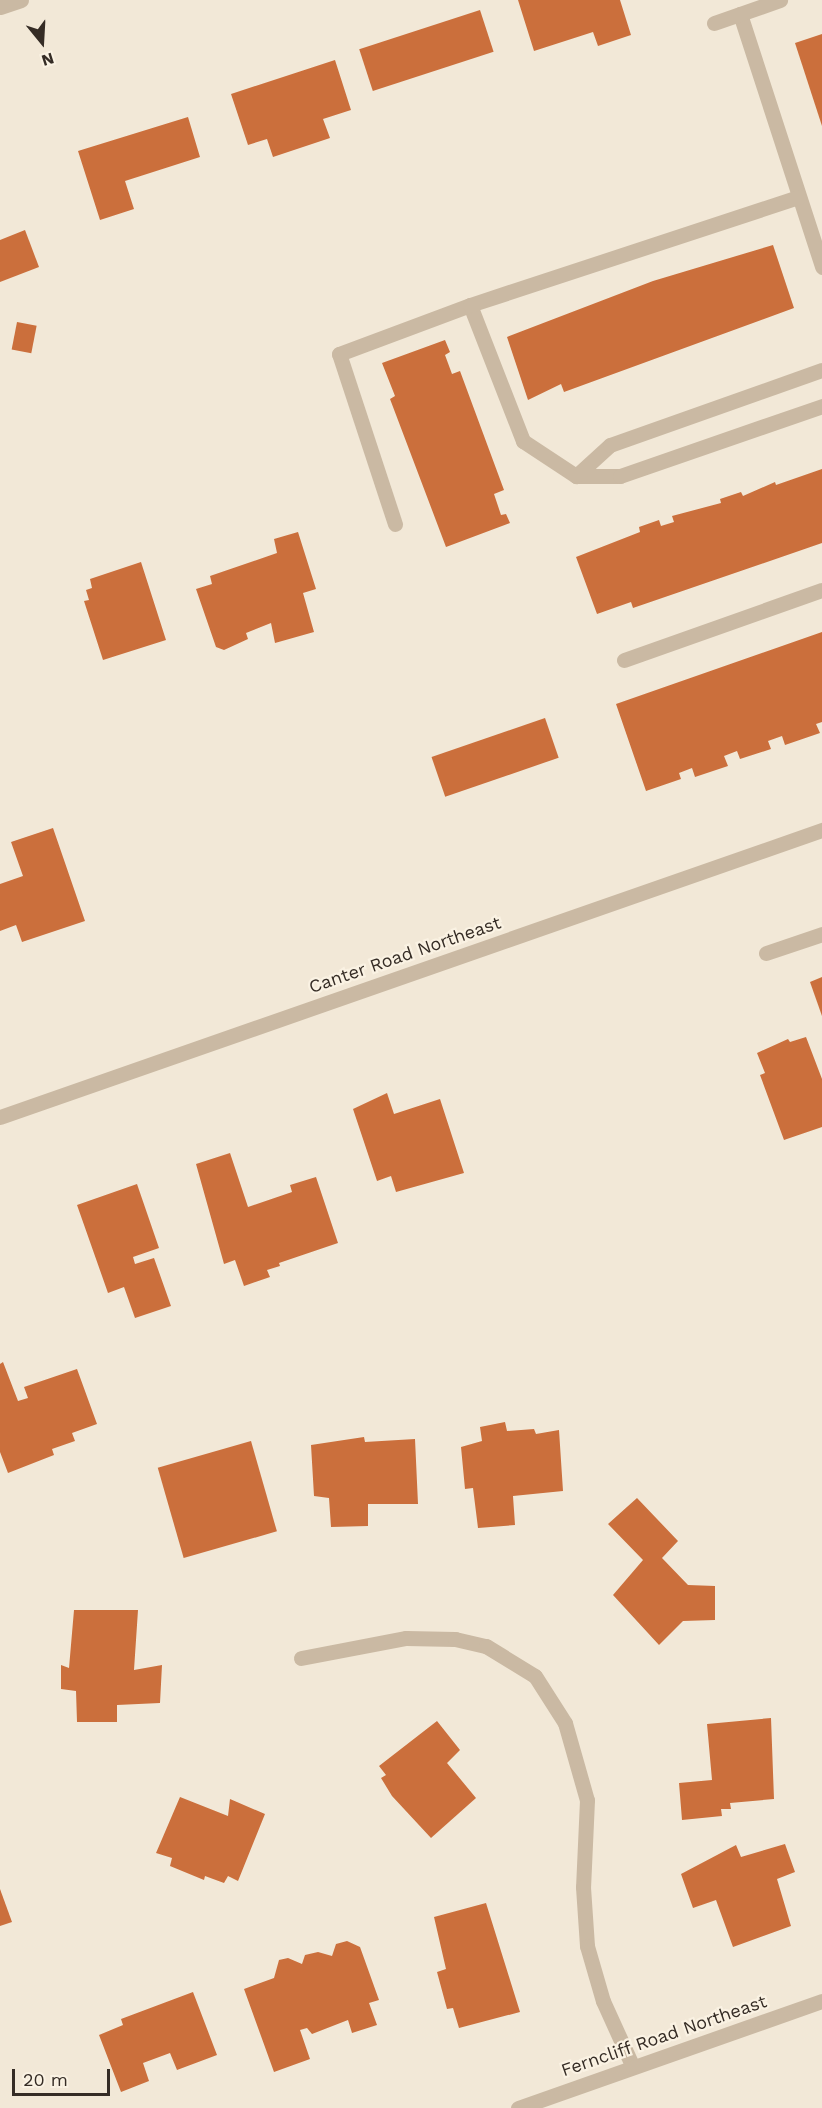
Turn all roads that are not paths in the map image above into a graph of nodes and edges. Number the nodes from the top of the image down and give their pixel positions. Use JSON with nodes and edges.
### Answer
{"nodes":[{"id":1,"x":21,"y":0,"type":"edge"},
{"id":2,"x":780,"y":0,"type":"edge"},
{"id":3,"x":0,"y":7,"type":"edge"},
{"id":4,"x":740,"y":14,"type":"junction"},
{"id":5,"x":714,"y":23,"type":"dead end"},
{"id":6,"x":799,"y":197,"type":"junction"},
{"id":7,"x":822,"y":267,"type":"edge"},
{"id":8,"x":470,"y":305,"type":"junction"},
{"id":9,"x":822,"y":370,"type":"edge"},
{"id":10,"x":822,"y":406,"type":"edge"},
{"id":11,"x":576,"y":476,"type":"junction"},
{"id":12,"x":395,"y":524,"type":"dead end"},
{"id":13,"x":822,"y":590,"type":"edge"},
{"id":14,"x":624,"y":660,"type":"dead end"},
{"id":15,"x":822,"y":830,"type":"edge"},
{"id":16,"x":822,"y":934,"type":"edge"},
{"id":17,"x":766,"y":953,"type":"dead end"},
{"id":18,"x":0,"y":1117,"type":"edge"},
{"id":19,"x":302,"y":1658,"type":"dead end"},
{"id":20,"x":822,"y":2001,"type":"edge"},
{"id":21,"x":633,"y":2067,"type":"junction"},
{"id":22,"x":518,"y":2108,"type":"edge"}],
"edges":[{"from":1,"to":3,"type":"street"},
{"from":2,"to":4,"type":"street"},
{"from":4,"to":5,"type":"street"},
{"from":4,"to":6,"type":"street"},
{"from":6,"to":7,"type":"street"},
{"from":6,"to":8,"type":"street"},
{"from":8,"to":11,"type":"street"},
{"from":8,"to":12,"type":"street"},
{"from":9,"to":11,"type":"street"},
{"from":10,"to":11,"type":"street"},
{"from":13,"to":14,"type":"street"},
{"from":15,"to":18,"type":"street","name":"Canter Road Northeast"},
{"from":16,"to":17,"type":"street"},
{"from":19,"to":21,"type":"street"},
{"from":20,"to":21,"type":"street","name":"Ferncliff Road Northeast"},
{"from":21,"to":22,"type":"street","name":"Ferncliff Road Northeast"}]}
